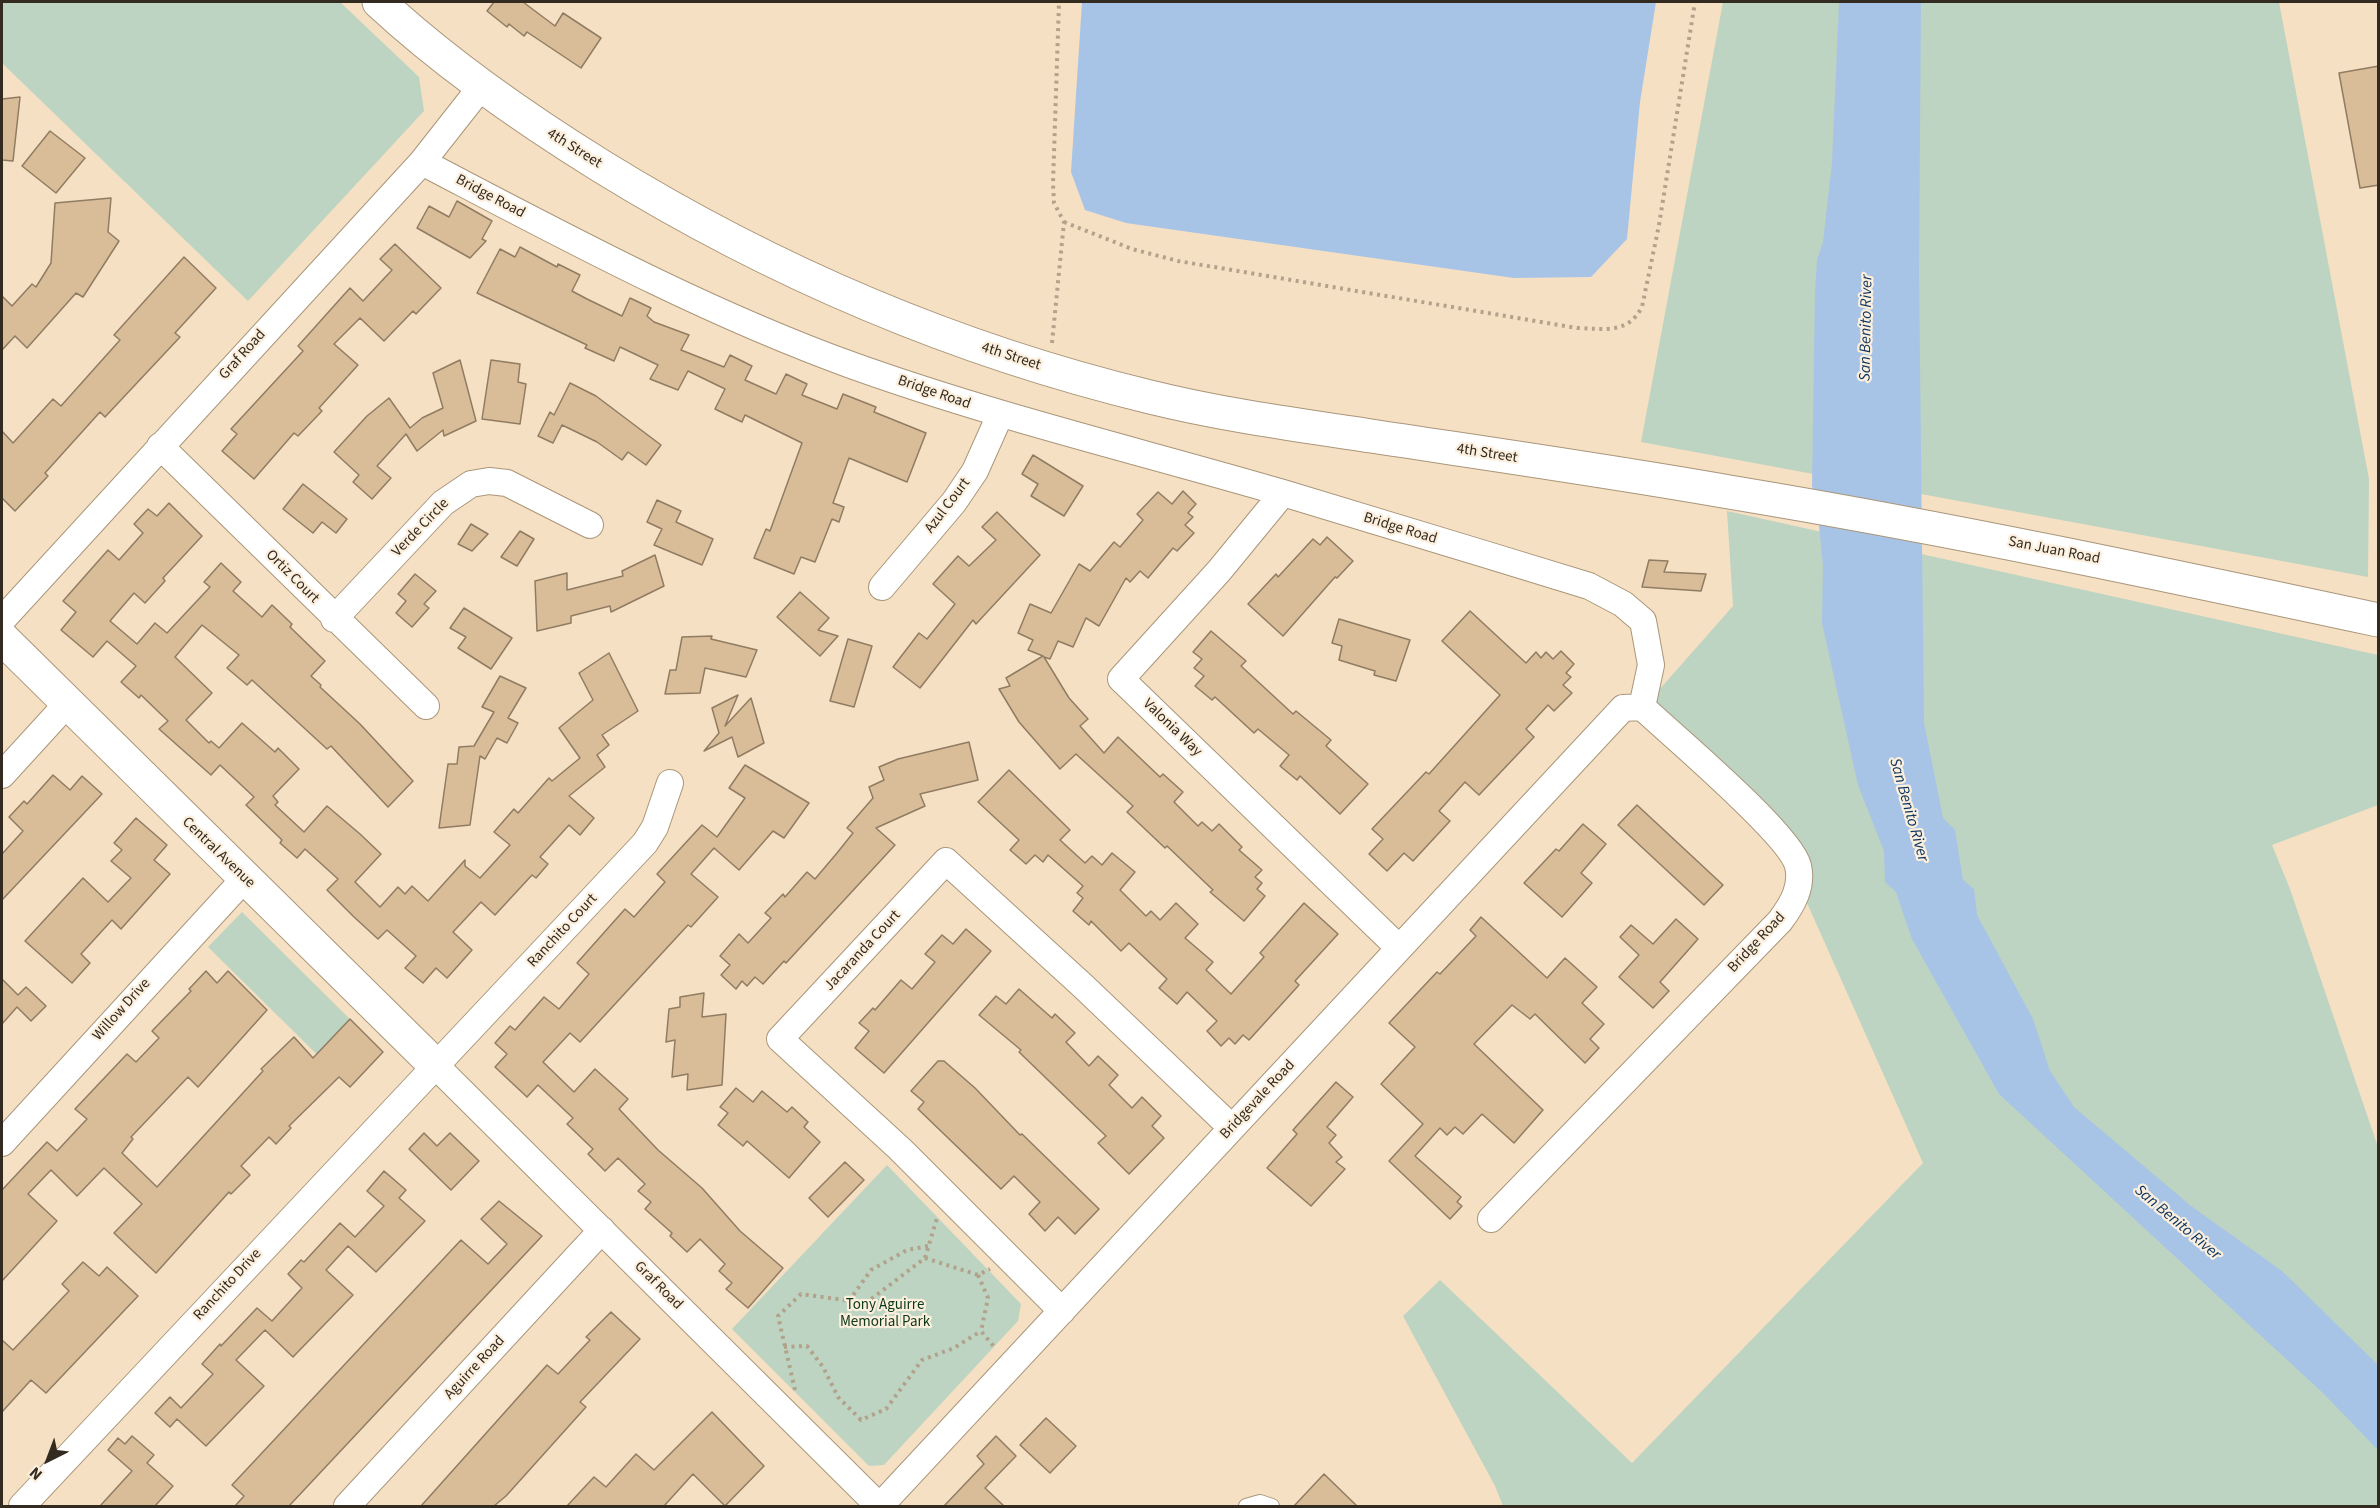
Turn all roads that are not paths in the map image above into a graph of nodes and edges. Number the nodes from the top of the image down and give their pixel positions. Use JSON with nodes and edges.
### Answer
{"nodes":[{"id":1,"x":379,"y":2,"type":"edge"},
{"id":2,"x":481,"y":87,"type":"junction"},
{"id":3,"x":422,"y":162,"type":"junction"},
{"id":4,"x":1000,"y":415,"type":"junction"},
{"id":5,"x":160,"y":446,"type":"junction"},
{"id":6,"x":1728,"y":491,"type":"joint"},
{"id":7,"x":1283,"y":493,"type":"junction"},
{"id":8,"x":590,"y":525,"type":"dead end"},
{"id":9,"x":882,"y":587,"type":"dead end"},
{"id":10,"x":334,"y":619,"type":"junction"},
{"id":11,"x":2,"y":620,"type":"edge"},
{"id":12,"x":2379,"y":620,"type":"edge"},
{"id":13,"x":2,"y":639,"type":"edge"},
{"id":14,"x":66,"y":705,"type":"junction"},
{"id":15,"x":426,"y":706,"type":"dead end"},
{"id":16,"x":1642,"y":707,"type":"junction"},
{"id":17,"x":2,"y":775,"type":"edge"},
{"id":18,"x":670,"y":783,"type":"dead end"},
{"id":19,"x":245,"y":878,"type":"junction"},
{"id":20,"x":1399,"y":948,"type":"junction"},
{"id":21,"x":436,"y":1066,"type":"junction"},
{"id":22,"x":1232,"y":1128,"type":"junction"},
{"id":23,"x":2,"y":1143,"type":"edge"},
{"id":24,"x":1491,"y":1219,"type":"dead end"},
{"id":25,"x":602,"y":1230,"type":"junction"},
{"id":26,"x":1062,"y":1311,"type":"junction"},
{"id":27,"x":22,"y":1506,"type":"edge"},
{"id":28,"x":347,"y":1506,"type":"edge"},
{"id":29,"x":880,"y":1506,"type":"edge"},
{"id":30,"x":1246,"y":1506,"type":"edge"},
{"id":31,"x":1272,"y":1506,"type":"edge"}],
"edges":[{"from":1,"to":2,"type":"main road","name":"4th Street"},
{"from":2,"to":3,"type":"street","name":"Graf Road"},
{"from":2,"to":6,"type":"main road","name":"4th Street"},
{"from":3,"to":4,"type":"street","name":"Bridge Road"},
{"from":3,"to":5,"type":"street","name":"Graf Road"},
{"from":4,"to":7,"type":"street","name":"Bridge Road"},
{"from":4,"to":9,"type":"street","name":"Azul Court"},
{"from":5,"to":10,"type":"street","name":"Ortiz Court"},
{"from":5,"to":11,"type":"street","name":"Graf Road"},
{"from":6,"to":12,"type":"main road","name":"San Juan Road"},
{"from":7,"to":16,"type":"street","name":"Bridge Road"},
{"from":7,"to":20,"type":"street","name":"Valonia Way"},
{"from":8,"to":10,"type":"street","name":"Verde Circle"},
{"from":10,"to":15,"type":"street","name":"Ortiz Court"},
{"from":13,"to":14,"type":"main road","name":"Central Avenue"},
{"from":14,"to":17,"type":"street"},
{"from":14,"to":19,"type":"main road","name":"Central Avenue"},
{"from":16,"to":20,"type":"street","name":"Bridgevale Road"},
{"from":16,"to":24,"type":"street","name":"Bridge Road"},
{"from":18,"to":21,"type":"street","name":"Ranchito Court"},
{"from":19,"to":21,"type":"main road","name":"Central Avenue"},
{"from":19,"to":23,"type":"street","name":"Willow Drive"},
{"from":20,"to":22,"type":"street","name":"Bridgevale Road"},
{"from":21,"to":25,"type":"street","name":"Graf Road"},
{"from":21,"to":27,"type":"street","name":"Ranchito Drive"},
{"from":22,"to":26,"type":"street","name":"Bridgevale Road"},
{"from":22,"to":26,"type":"street","name":"Jacaranda Court"},
{"from":25,"to":28,"type":"street","name":"Aguirre Road"},
{"from":25,"to":29,"type":"street","name":"Graf Road"},
{"from":26,"to":29,"type":"street","name":"Bridgevale Road"},
{"from":30,"to":31,"type":"lane"}]}
